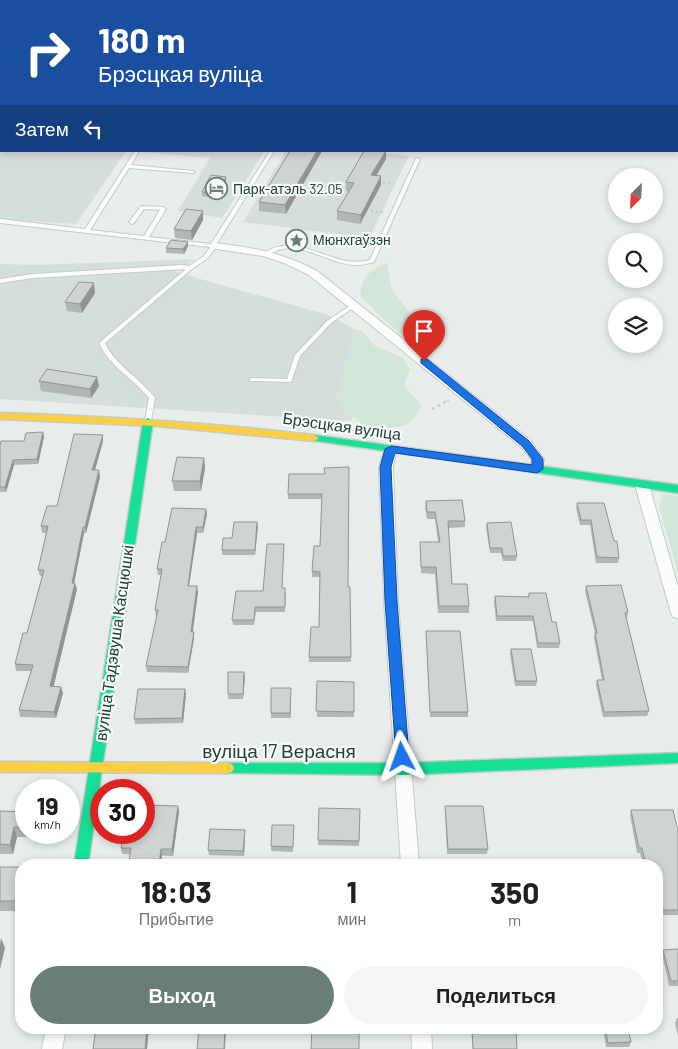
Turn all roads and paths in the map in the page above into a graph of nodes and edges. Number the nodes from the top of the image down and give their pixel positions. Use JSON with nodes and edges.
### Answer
{"nodes":[{"id":1,"x":136,"y":152,"type":"edge"},
{"id":2,"x":231,"y":152,"type":"edge"},
{"id":3,"x":271,"y":152,"type":"edge"},
{"id":4,"x":382,"y":155,"type":"edge"},
{"id":5,"x":418,"y":159,"type":"joint"},
{"id":6,"x":128,"y":166,"type":"junction"},
{"id":7,"x":193,"y":172,"type":"dead end"},
{"id":8,"x":215,"y":178,"type":"edge"},
{"id":9,"x":378,"y":182,"type":"edge"},
{"id":10,"x":408,"y":185,"type":"junction"},
{"id":11,"x":363,"y":210,"type":"edge"},
{"id":12,"x":395,"y":214,"type":"junction"},
{"id":13,"x":0,"y":221,"type":"edge"},
{"id":14,"x":132,"y":222,"type":"dead end"},
{"id":15,"x":87,"y":230,"type":"junction"},
{"id":16,"x":146,"y":238,"type":"junction"},
{"id":17,"x":214,"y":246,"type":"junction"},
{"id":18,"x":267,"y":253,"type":"junction"},
{"id":19,"x":190,"y":268,"type":"junction"},
{"id":20,"x":0,"y":281,"type":"edge"},
{"id":21,"x":354,"y":305,"type":"junction"},
{"id":22,"x":252,"y":380,"type":"dead end"},
{"id":23,"x":462,"y":392,"type":"junction"},
{"id":24,"x":432,"y":408,"type":"dead end"},
{"id":25,"x":0,"y":416,"type":"edge"},
{"id":26,"x":148,"y":421,"type":"junction"},
{"id":27,"x":391,"y":449,"type":"junction"},
{"id":28,"x":537,"y":469,"type":"junction"},
{"id":29,"x":642,"y":485,"type":"junction"},
{"id":30,"x":678,"y":489,"type":"edge"},
{"id":31,"x":678,"y":613,"type":"edge"},
{"id":32,"x":678,"y":758,"type":"edge"},
{"id":33,"x":0,"y":767,"type":"edge"},
{"id":34,"x":96,"y":768,"type":"junction"},
{"id":35,"x":403,"y":769,"type":"junction"},
{"id":36,"x":82,"y":859,"type":"edge"},
{"id":37,"x":410,"y":859,"type":"edge"},
{"id":38,"x":55,"y":1034,"type":"edge"},
{"id":39,"x":421,"y":1034,"type":"edge"},
{"id":40,"x":52,"y":1049,"type":"edge"},
{"id":41,"x":422,"y":1049,"type":"edge"}],
"edges":[{"from":1,"to":6,"type":"lane"},
{"from":2,"to":8,"type":"path"},
{"from":3,"to":17,"type":"lane"},
{"from":4,"to":5,"type":"path"},
{"from":5,"to":10,"type":"lane"},
{"from":6,"to":7,"type":"lane"},
{"from":6,"to":15,"type":"lane"},
{"from":9,"to":10,"type":"path"},
{"from":10,"to":12,"type":"lane"},
{"from":11,"to":12,"type":"path"},
{"from":12,"to":18,"type":"lane"},
{"from":13,"to":15,"type":"lane"},
{"from":14,"to":16,"type":"lane"},
{"from":15,"to":16,"type":"lane"},
{"from":16,"to":17,"type":"lane"},
{"from":17,"to":18,"type":"street"},
{"from":17,"to":19,"type":"lane"},
{"from":18,"to":21,"type":"street"},
{"from":19,"to":20,"type":"lane"},
{"from":19,"to":26,"type":"lane"},
{"from":21,"to":22,"type":"lane"},
{"from":21,"to":23,"type":"street"},
{"from":23,"to":24,"type":"path"},
{"from":23,"to":28,"type":"street"},
{"from":25,"to":26,"type":"street","name":"Брэсцкая вуліца"},
{"from":26,"to":27,"type":"street","name":"Брэсцкая вуліца"},
{"from":26,"to":34,"type":"street","name":"вуліца Тадэвуша Касцюшкі"},
{"from":27,"to":28,"type":"street","name":"Брэсцкая вуліца"},
{"from":27,"to":35,"type":"street"},
{"from":28,"to":29,"type":"street","name":"Брэсцкая вуліца"},
{"from":29,"to":30,"type":"street","name":"Брэсцкая вуліца"},
{"from":29,"to":31,"type":"street"},
{"from":32,"to":35,"type":"street","name":"вуліца 17 Верасня"},
{"from":33,"to":34,"type":"street","name":"вуліца 17 Верасня"},
{"from":34,"to":35,"type":"street","name":"вуліца 17 Верасня"},
{"from":34,"to":36,"type":"street","name":"вуліца Тадэвуша Касцюшкі"},
{"from":35,"to":37,"type":"street"},
{"from":38,"to":40,"type":"street"},
{"from":39,"to":41,"type":"street"}]}
